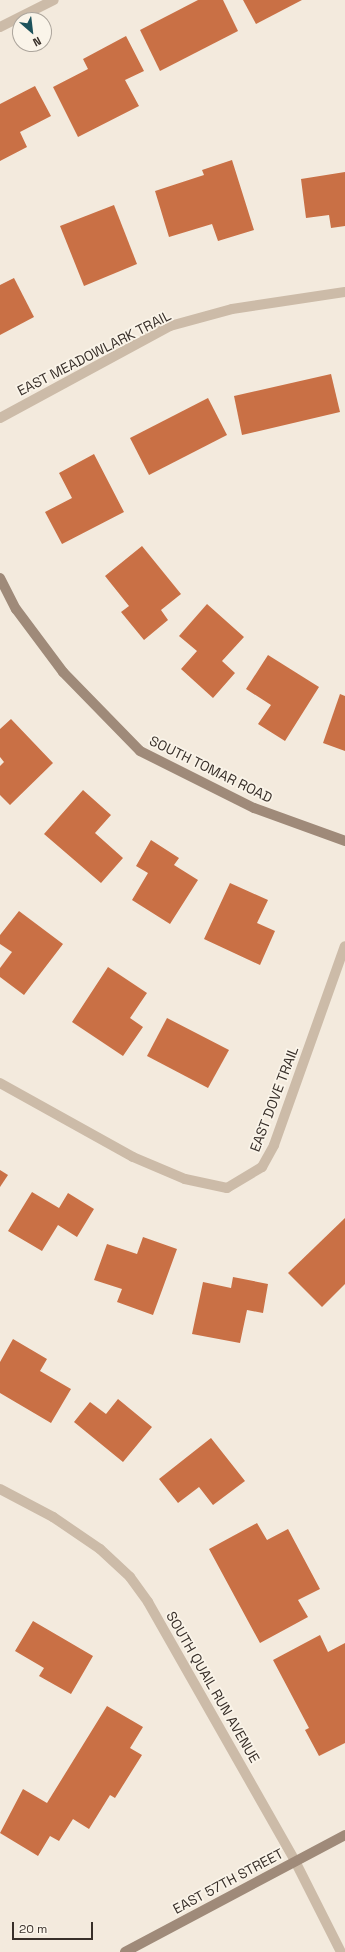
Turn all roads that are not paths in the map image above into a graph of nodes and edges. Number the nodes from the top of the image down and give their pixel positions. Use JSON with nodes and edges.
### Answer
{"nodes":[{"id":1,"x":54,"y":0,"type":"edge"},
{"id":2,"x":0,"y":27,"type":"edge"},
{"id":3,"x":345,"y":292,"type":"edge"},
{"id":4,"x":0,"y":418,"type":"edge"},
{"id":5,"x":0,"y":578,"type":"edge"},
{"id":6,"x":345,"y":841,"type":"edge"},
{"id":7,"x":345,"y":946,"type":"edge"},
{"id":8,"x":0,"y":1083,"type":"edge"},
{"id":9,"x":0,"y":1489,"type":"edge"},
{"id":10,"x":345,"y":1835,"type":"edge"},
{"id":11,"x":295,"y":1861,"type":"junction"},
{"id":12,"x":125,"y":1952,"type":"edge"},
{"id":13,"x":341,"y":1952,"type":"edge"}],
"edges":[{"from":1,"to":2,"type":"street"},
{"from":3,"to":4,"type":"street","name":"EAST MEADOWLARK TRAIL"},
{"from":5,"to":6,"type":"street","name":"SOUTH TOMAR ROAD"},
{"from":7,"to":8,"type":"street","name":"EAST DOVE TRAIL"},
{"from":9,"to":11,"type":"street","name":"SOUTH QUAIL RUN AVENUE"},
{"from":10,"to":11,"type":"street","name":"EAST 57TH STREET"},
{"from":11,"to":12,"type":"street","name":"EAST 57TH STREET"},
{"from":11,"to":13,"type":"street","name":"SOUTH QUAIL RUN AVENUE"}]}
